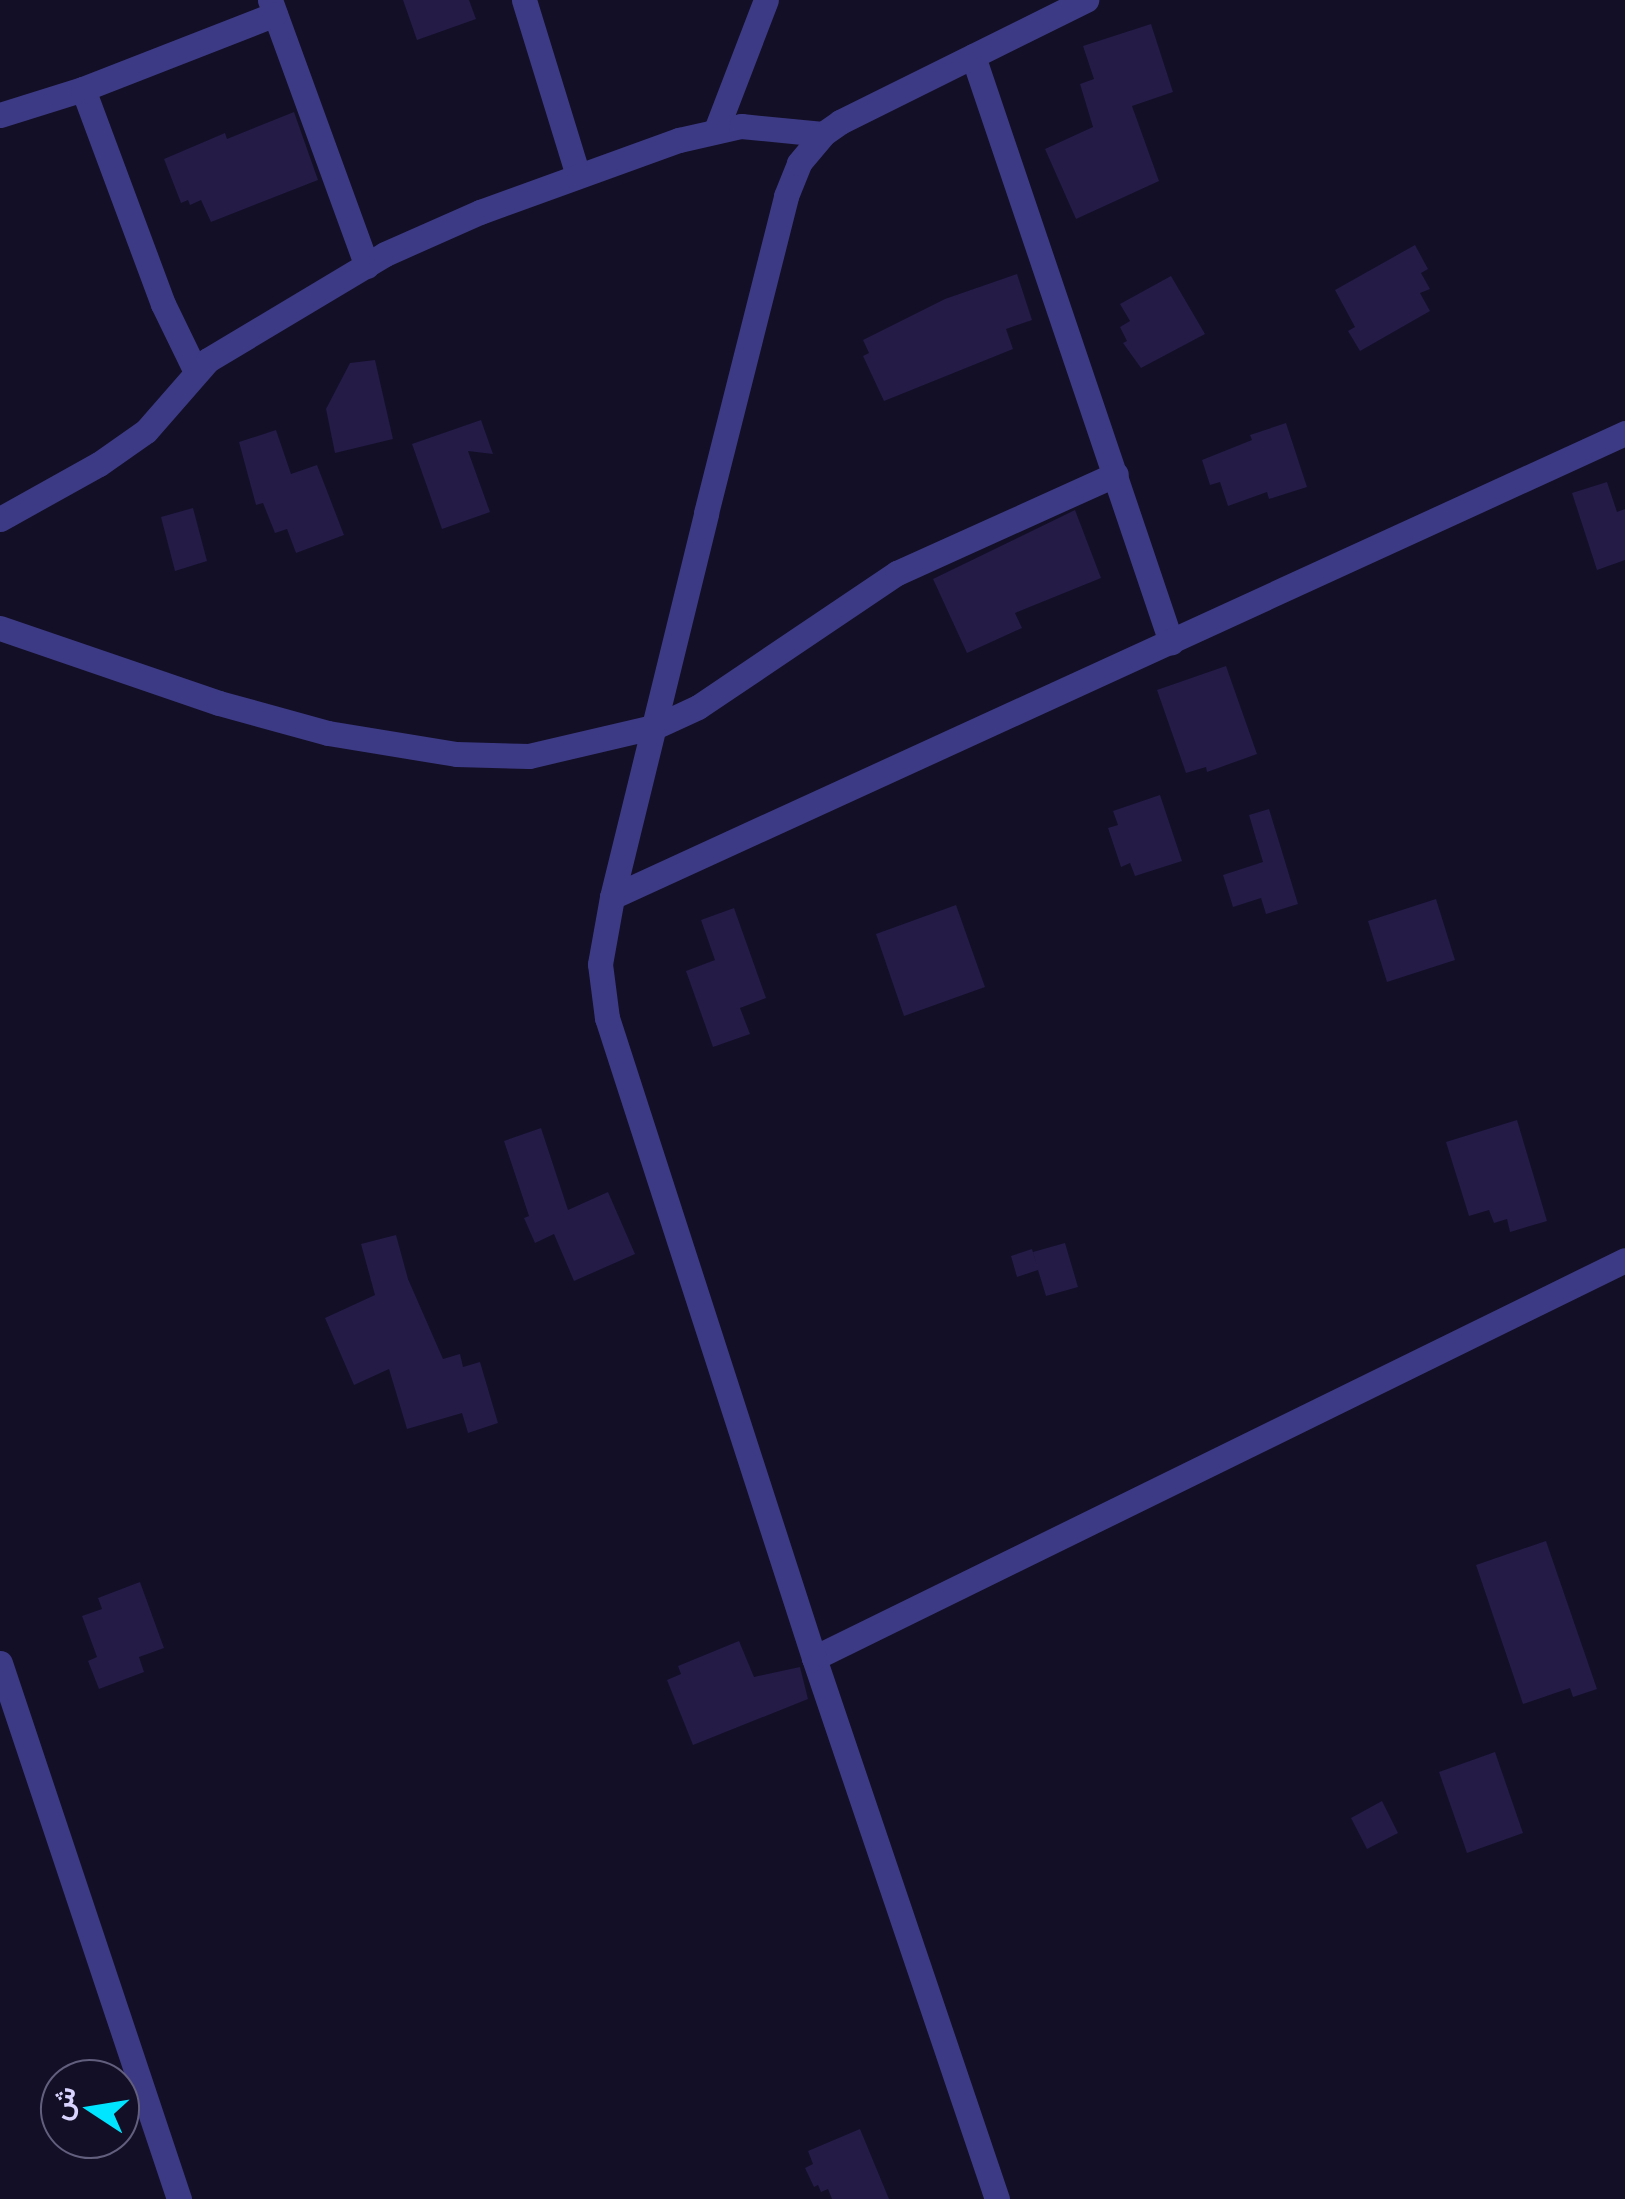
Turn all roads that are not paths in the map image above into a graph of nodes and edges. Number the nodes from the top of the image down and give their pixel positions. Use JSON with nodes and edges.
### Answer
{"nodes":[{"id":1,"x":524,"y":0,"type":"edge"},
{"id":2,"x":766,"y":0,"type":"edge"},
{"id":3,"x":1086,"y":0,"type":"edge"},
{"id":4,"x":272,"y":7,"type":"edge"},
{"id":5,"x":973,"y":56,"type":"junction"},
{"id":6,"x":83,"y":89,"type":"junction"},
{"id":7,"x":0,"y":115,"type":"edge"},
{"id":8,"x":716,"y":130,"type":"junction"},
{"id":9,"x":822,"y":134,"type":"junction"},
{"id":10,"x":578,"y":175,"type":"junction"},
{"id":11,"x":368,"y":266,"type":"junction"},
{"id":12,"x":196,"y":372,"type":"junction"},
{"id":13,"x":1625,"y":433,"type":"edge"},
{"id":14,"x":1116,"y":474,"type":"junction"},
{"id":15,"x":0,"y":519,"type":"edge"},
{"id":16,"x":0,"y":628,"type":"edge"},
{"id":17,"x":1172,"y":642,"type":"junction"},
{"id":18,"x":656,"y":726,"type":"junction"},
{"id":19,"x":612,"y":897,"type":"junction"},
{"id":20,"x":1625,"y":1260,"type":"edge"},
{"id":21,"x":814,"y":1658,"type":"junction"},
{"id":22,"x":0,"y":1663,"type":"edge"},
{"id":23,"x":179,"y":2199,"type":"edge"},
{"id":24,"x":997,"y":2199,"type":"edge"}],
"edges":[{"from":1,"to":10,"type":"street"},
{"from":2,"to":8,"type":"street"},
{"from":3,"to":5,"type":"street"},
{"from":4,"to":6,"type":"street"},
{"from":4,"to":11,"type":"street"},
{"from":5,"to":9,"type":"street"},
{"from":5,"to":14,"type":"street"},
{"from":6,"to":7,"type":"street"},
{"from":6,"to":12,"type":"street"},
{"from":8,"to":9,"type":"street"},
{"from":8,"to":10,"type":"street"},
{"from":9,"to":18,"type":"street"},
{"from":10,"to":11,"type":"street"},
{"from":11,"to":12,"type":"street"},
{"from":12,"to":15,"type":"street"},
{"from":13,"to":17,"type":"street"},
{"from":14,"to":17,"type":"street"},
{"from":14,"to":18,"type":"street"},
{"from":16,"to":18,"type":"street"},
{"from":17,"to":19,"type":"street"},
{"from":18,"to":19,"type":"street"},
{"from":19,"to":21,"type":"street"},
{"from":20,"to":21,"type":"street"},
{"from":21,"to":24,"type":"street"},
{"from":22,"to":23,"type":"street"}]}
